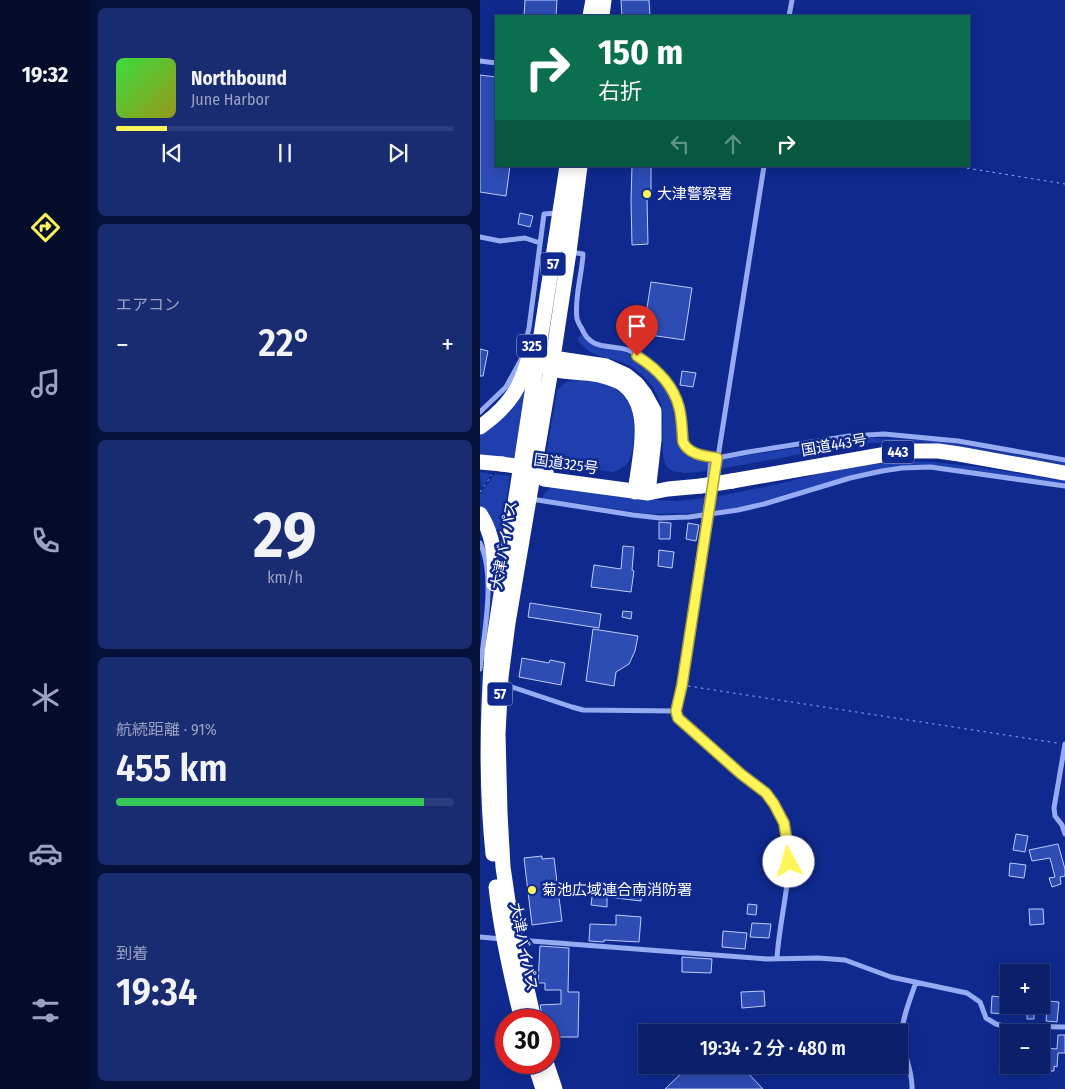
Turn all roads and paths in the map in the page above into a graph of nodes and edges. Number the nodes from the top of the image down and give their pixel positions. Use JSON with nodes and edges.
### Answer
{"nodes":[{"id":1,"x":593,"y":0,"type":"edge"},
{"id":2,"x":604,"y":0,"type":"edge"},
{"id":3,"x":792,"y":0,"type":"edge"},
{"id":4,"x":590,"y":15,"type":"edge"},
{"id":5,"x":602,"y":15,"type":"edge"},
{"id":6,"x":789,"y":15,"type":"edge"},
{"id":7,"x":480,"y":61,"type":"edge"},
{"id":8,"x":495,"y":63,"type":"edge"},
{"id":9,"x":567,"y":167,"type":"edge"},
{"id":10,"x":580,"y":167,"type":"edge"},
{"id":11,"x":764,"y":167,"type":"edge"},
{"id":12,"x":960,"y":167,"type":"edge"},
{"id":13,"x":1065,"y":184,"type":"edge"},
{"id":14,"x":560,"y":213,"type":"junction"},
{"id":15,"x":480,"y":237,"type":"edge"},
{"id":16,"x":540,"y":243,"type":"junction"},
{"id":17,"x":562,"y":251,"type":"junction"},
{"id":18,"x":537,"y":362,"type":"junction"},
{"id":19,"x":552,"y":364,"type":"junction"},
{"id":20,"x":480,"y":412,"type":"edge"},
{"id":21,"x":480,"y":427,"type":"edge"},
{"id":22,"x":717,"y":458,"type":"junction"},
{"id":23,"x":1065,"y":460,"type":"edge"},
{"id":24,"x":480,"y":462,"type":"edge"},
{"id":25,"x":494,"y":470,"type":"edge"},
{"id":26,"x":1065,"y":473,"type":"edge"},
{"id":27,"x":1065,"y":486,"type":"edge"},
{"id":28,"x":643,"y":488,"type":"junction"},
{"id":29,"x":480,"y":492,"type":"edge"},
{"id":30,"x":530,"y":499,"type":"junction"},
{"id":31,"x":480,"y":514,"type":"edge"},
{"id":32,"x":708,"y":515,"type":"junction"},
{"id":33,"x":480,"y":543,"type":"edge"},
{"id":34,"x":492,"y":652,"type":"junction"},
{"id":35,"x":491,"y":676,"type":"edge"},
{"id":36,"x":682,"y":685,"type":"junction"},
{"id":37,"x":676,"y":711,"type":"junction"},
{"id":38,"x":1065,"y":744,"type":"edge"},
{"id":39,"x":1063,"y":825,"type":"edge"},
{"id":40,"x":1065,"y":834,"type":"edge"},
{"id":41,"x":480,"y":937,"type":"edge"},
{"id":42,"x":510,"y":939,"type":"junction"},
{"id":43,"x":776,"y":958,"type":"junction"},
{"id":44,"x":916,"y":982,"type":"junction"},
{"id":45,"x":519,"y":1009,"type":"edge"},
{"id":46,"x":531,"y":1009,"type":"edge"},
{"id":47,"x":1065,"y":1027,"type":"edge"},
{"id":48,"x":538,"y":1074,"type":"edge"},
{"id":49,"x":550,"y":1074,"type":"edge"},
{"id":50,"x":543,"y":1089,"type":"edge"},
{"id":51,"x":555,"y":1089,"type":"edge"},
{"id":52,"x":912,"y":1089,"type":"edge"}],
"edges":[{"from":1,"to":4,"type":"highway"},
{"from":2,"to":5,"type":"highway"},
{"from":3,"to":6,"type":"street"},
{"from":7,"to":8,"type":"street"},
{"from":9,"to":14,"type":"highway","name":"大津バイパス","number":"57"},
{"from":10,"to":17,"type":"highway","name":"大津バイパス","number":"57"},
{"from":11,"to":22,"type":"street"},
{"from":12,"to":13,"type":"path"},
{"from":14,"to":16,"type":"street"},
{"from":14,"to":17,"type":"highway","name":"大津バイパス","number":"57"},
{"from":15,"to":16,"type":"street"},
{"from":16,"to":20,"type":"street"},
{"from":17,"to":18,"type":"highway","name":"大津バイパス","number":"57"},
{"from":17,"to":19,"type":"highway","name":"大津バイパス","number":"57"},
{"from":17,"to":21,"type":"highway","number":"325"},
{"from":17,"to":22,"type":"street"},
{"from":18,"to":19,"type":"highway"},
{"from":18,"to":34,"type":"highway","name":"大津バイパス","number":"57"},
{"from":19,"to":28,"type":"highway"},
{"from":19,"to":30,"type":"highway","name":"大津バイパス","number":"57"},
{"from":22,"to":23,"type":"street"},
{"from":22,"to":32,"type":"street"},
{"from":24,"to":25,"type":"highway","name":"国道325号"},
{"from":25,"to":28,"type":"highway","name":"国道325号"},
{"from":25,"to":29,"type":"path"},
{"from":26,"to":28,"type":"highway","name":"国道443号","number":"443","bridge":true},
{"from":27,"to":32,"type":"street"},
{"from":30,"to":32,"type":"street"},
{"from":30,"to":35,"type":"highway","name":"大津バイパス","number":"57"},
{"from":31,"to":34,"type":"highway","number":"57"},
{"from":32,"to":36,"type":"street"},
{"from":33,"to":35,"type":"street"},
{"from":34,"to":35,"type":"highway","name":"大津バイパス","number":"57"},
{"from":35,"to":37,"type":"street"},
{"from":35,"to":42,"type":"highway","name":"大津バイパス","number":"57"},
{"from":36,"to":37,"type":"street"},
{"from":36,"to":38,"type":"path"},
{"from":37,"to":43,"type":"street"},
{"from":38,"to":39,"type":"street"},
{"from":39,"to":40,"type":"street"},
{"from":41,"to":42,"type":"street"},
{"from":42,"to":43,"type":"street"},
{"from":42,"to":45,"type":"highway","name":"大津バイパス","number":"57"},
{"from":42,"to":46,"type":"highway","name":"大津バイパス","number":"57"},
{"from":43,"to":44,"type":"street"},
{"from":44,"to":47,"type":"street"},
{"from":44,"to":52,"type":"street"},
{"from":48,"to":50,"type":"highway"},
{"from":49,"to":51,"type":"highway"}]}
